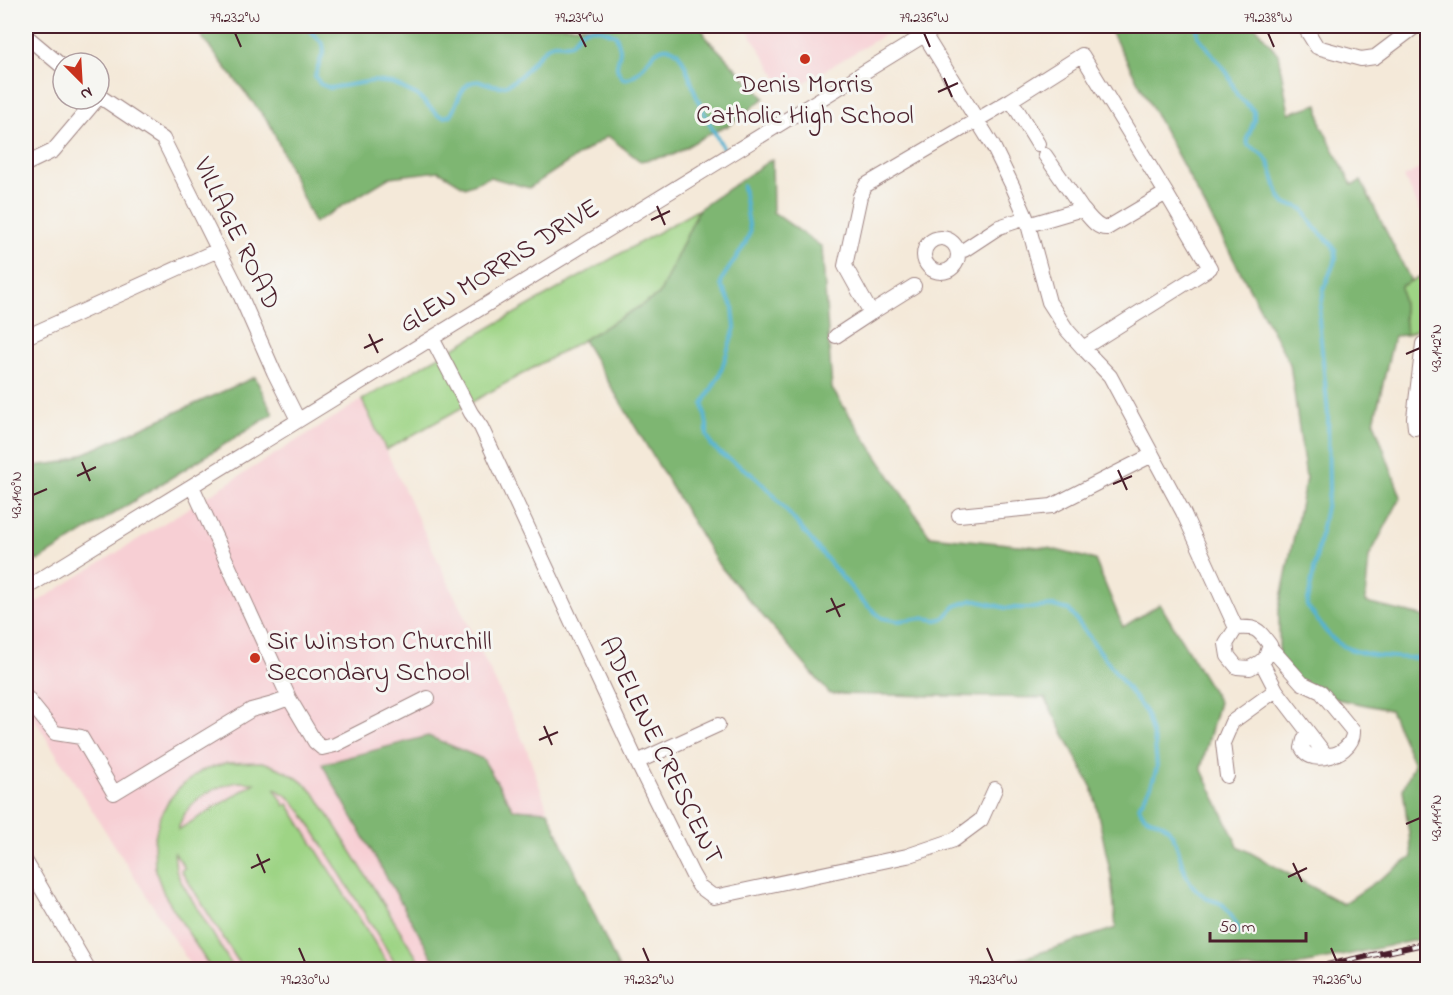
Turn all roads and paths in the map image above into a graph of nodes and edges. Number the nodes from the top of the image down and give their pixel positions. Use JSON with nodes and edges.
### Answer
{"nodes":[{"id":1,"x":939,"y":26,"type":"edge"},
{"id":2,"x":1304,"y":26,"type":"edge"},
{"id":3,"x":1416,"y":26,"type":"edge"},
{"id":4,"x":924,"y":34,"type":"junction"},
{"id":5,"x":26,"y":36,"type":"edge"},
{"id":6,"x":51,"y":56,"type":"edge"},
{"id":7,"x":1011,"y":100,"type":"junction"},
{"id":8,"x":111,"y":105,"type":"edge"},
{"id":9,"x":87,"y":111,"type":"edge"},
{"id":10,"x":977,"y":120,"type":"junction"},
{"id":11,"x":26,"y":164,"type":"edge"},
{"id":12,"x":1166,"y":193,"type":"junction"},
{"id":13,"x":1082,"y":208,"type":"junction"},
{"id":14,"x":1027,"y":222,"type":"junction"},
{"id":15,"x":218,"y":250,"type":"junction"},
{"id":16,"x":957,"y":250,"type":"dead end"},
{"id":17,"x":915,"y":286,"type":"dead end"},
{"id":18,"x":872,"y":313,"type":"junction"},
{"id":19,"x":836,"y":336,"type":"dead end"},
{"id":20,"x":26,"y":337,"type":"edge"},
{"id":21,"x":432,"y":338,"type":"junction"},
{"id":22,"x":1428,"y":342,"type":"edge"},
{"id":23,"x":1083,"y":348,"type":"junction"},
{"id":24,"x":298,"y":420,"type":"junction"},
{"id":25,"x":1415,"y":429,"type":"dead end"},
{"id":26,"x":1152,"y":455,"type":"junction"},
{"id":27,"x":192,"y":486,"type":"junction"},
{"id":28,"x":959,"y":515,"type":"dead end"},
{"id":29,"x":26,"y":588,"type":"edge"},
{"id":30,"x":1236,"y":628,"type":"junction"},
{"id":31,"x":1269,"y":646,"type":"junction"},
{"id":32,"x":1261,"y":661,"type":"junction"},
{"id":33,"x":1276,"y":690,"type":"junction"},
{"id":34,"x":26,"y":697,"type":"edge"},
{"id":35,"x":289,"y":698,"type":"junction"},
{"id":36,"x":428,"y":698,"type":"dead end"},
{"id":37,"x":718,"y":725,"type":"dead end"},
{"id":38,"x":637,"y":762,"type":"junction"},
{"id":39,"x":1227,"y":776,"type":"dead end"},
{"id":40,"x":995,"y":789,"type":"dead end"},
{"id":41,"x":26,"y":862,"type":"edge"},
{"id":42,"x":89,"y":969,"type":"edge"}],
"edges":[{"from":1,"to":4,"type":"street","name":"GLEN MORRIS DRIVE"},
{"from":2,"to":3,"type":"street"},
{"from":4,"to":10,"type":"street"},
{"from":4,"to":21,"type":"street","name":"GLEN MORRIS DRIVE"},
{"from":5,"to":6,"type":"street"},
{"from":7,"to":10,"type":"street"},
{"from":7,"to":12,"type":"street"},
{"from":7,"to":13,"type":"street"},
{"from":8,"to":15,"type":"street","name":"VILLAGE ROAD"},
{"from":9,"to":11,"type":"street"},
{"from":10,"to":14,"type":"street"},
{"from":10,"to":18,"type":"street"},
{"from":12,"to":13,"type":"street"},
{"from":12,"to":23,"type":"street"},
{"from":13,"to":14,"type":"street"},
{"from":14,"to":16,"type":"street"},
{"from":14,"to":23,"type":"street"},
{"from":15,"to":20,"type":"street"},
{"from":15,"to":24,"type":"street","name":"VILLAGE ROAD"},
{"from":17,"to":18,"type":"street"},
{"from":18,"to":19,"type":"street"},
{"from":21,"to":24,"type":"street","name":"GLEN MORRIS DRIVE"},
{"from":21,"to":38,"type":"street","name":"ADELENE CRESCENT"},
{"from":22,"to":25,"type":"street"},
{"from":23,"to":26,"type":"street"},
{"from":24,"to":27,"type":"street","name":"GLEN MORRIS DRIVE"},
{"from":26,"to":28,"type":"street"},
{"from":26,"to":30,"type":"street"},
{"from":27,"to":29,"type":"street","name":"GLEN MORRIS DRIVE"},
{"from":27,"to":35,"type":"street"},
{"from":30,"to":31,"type":"street"},
{"from":30,"to":32,"type":"street"},
{"from":31,"to":32,"type":"street"},
{"from":31,"to":33,"type":"street"},
{"from":32,"to":33,"type":"street"},
{"from":33,"to":39,"type":"street"},
{"from":34,"to":35,"type":"street"},
{"from":35,"to":36,"type":"street"},
{"from":37,"to":38,"type":"street"},
{"from":38,"to":40,"type":"street","name":"ADELENE CRESCENT"},
{"from":41,"to":42,"type":"street"}]}
